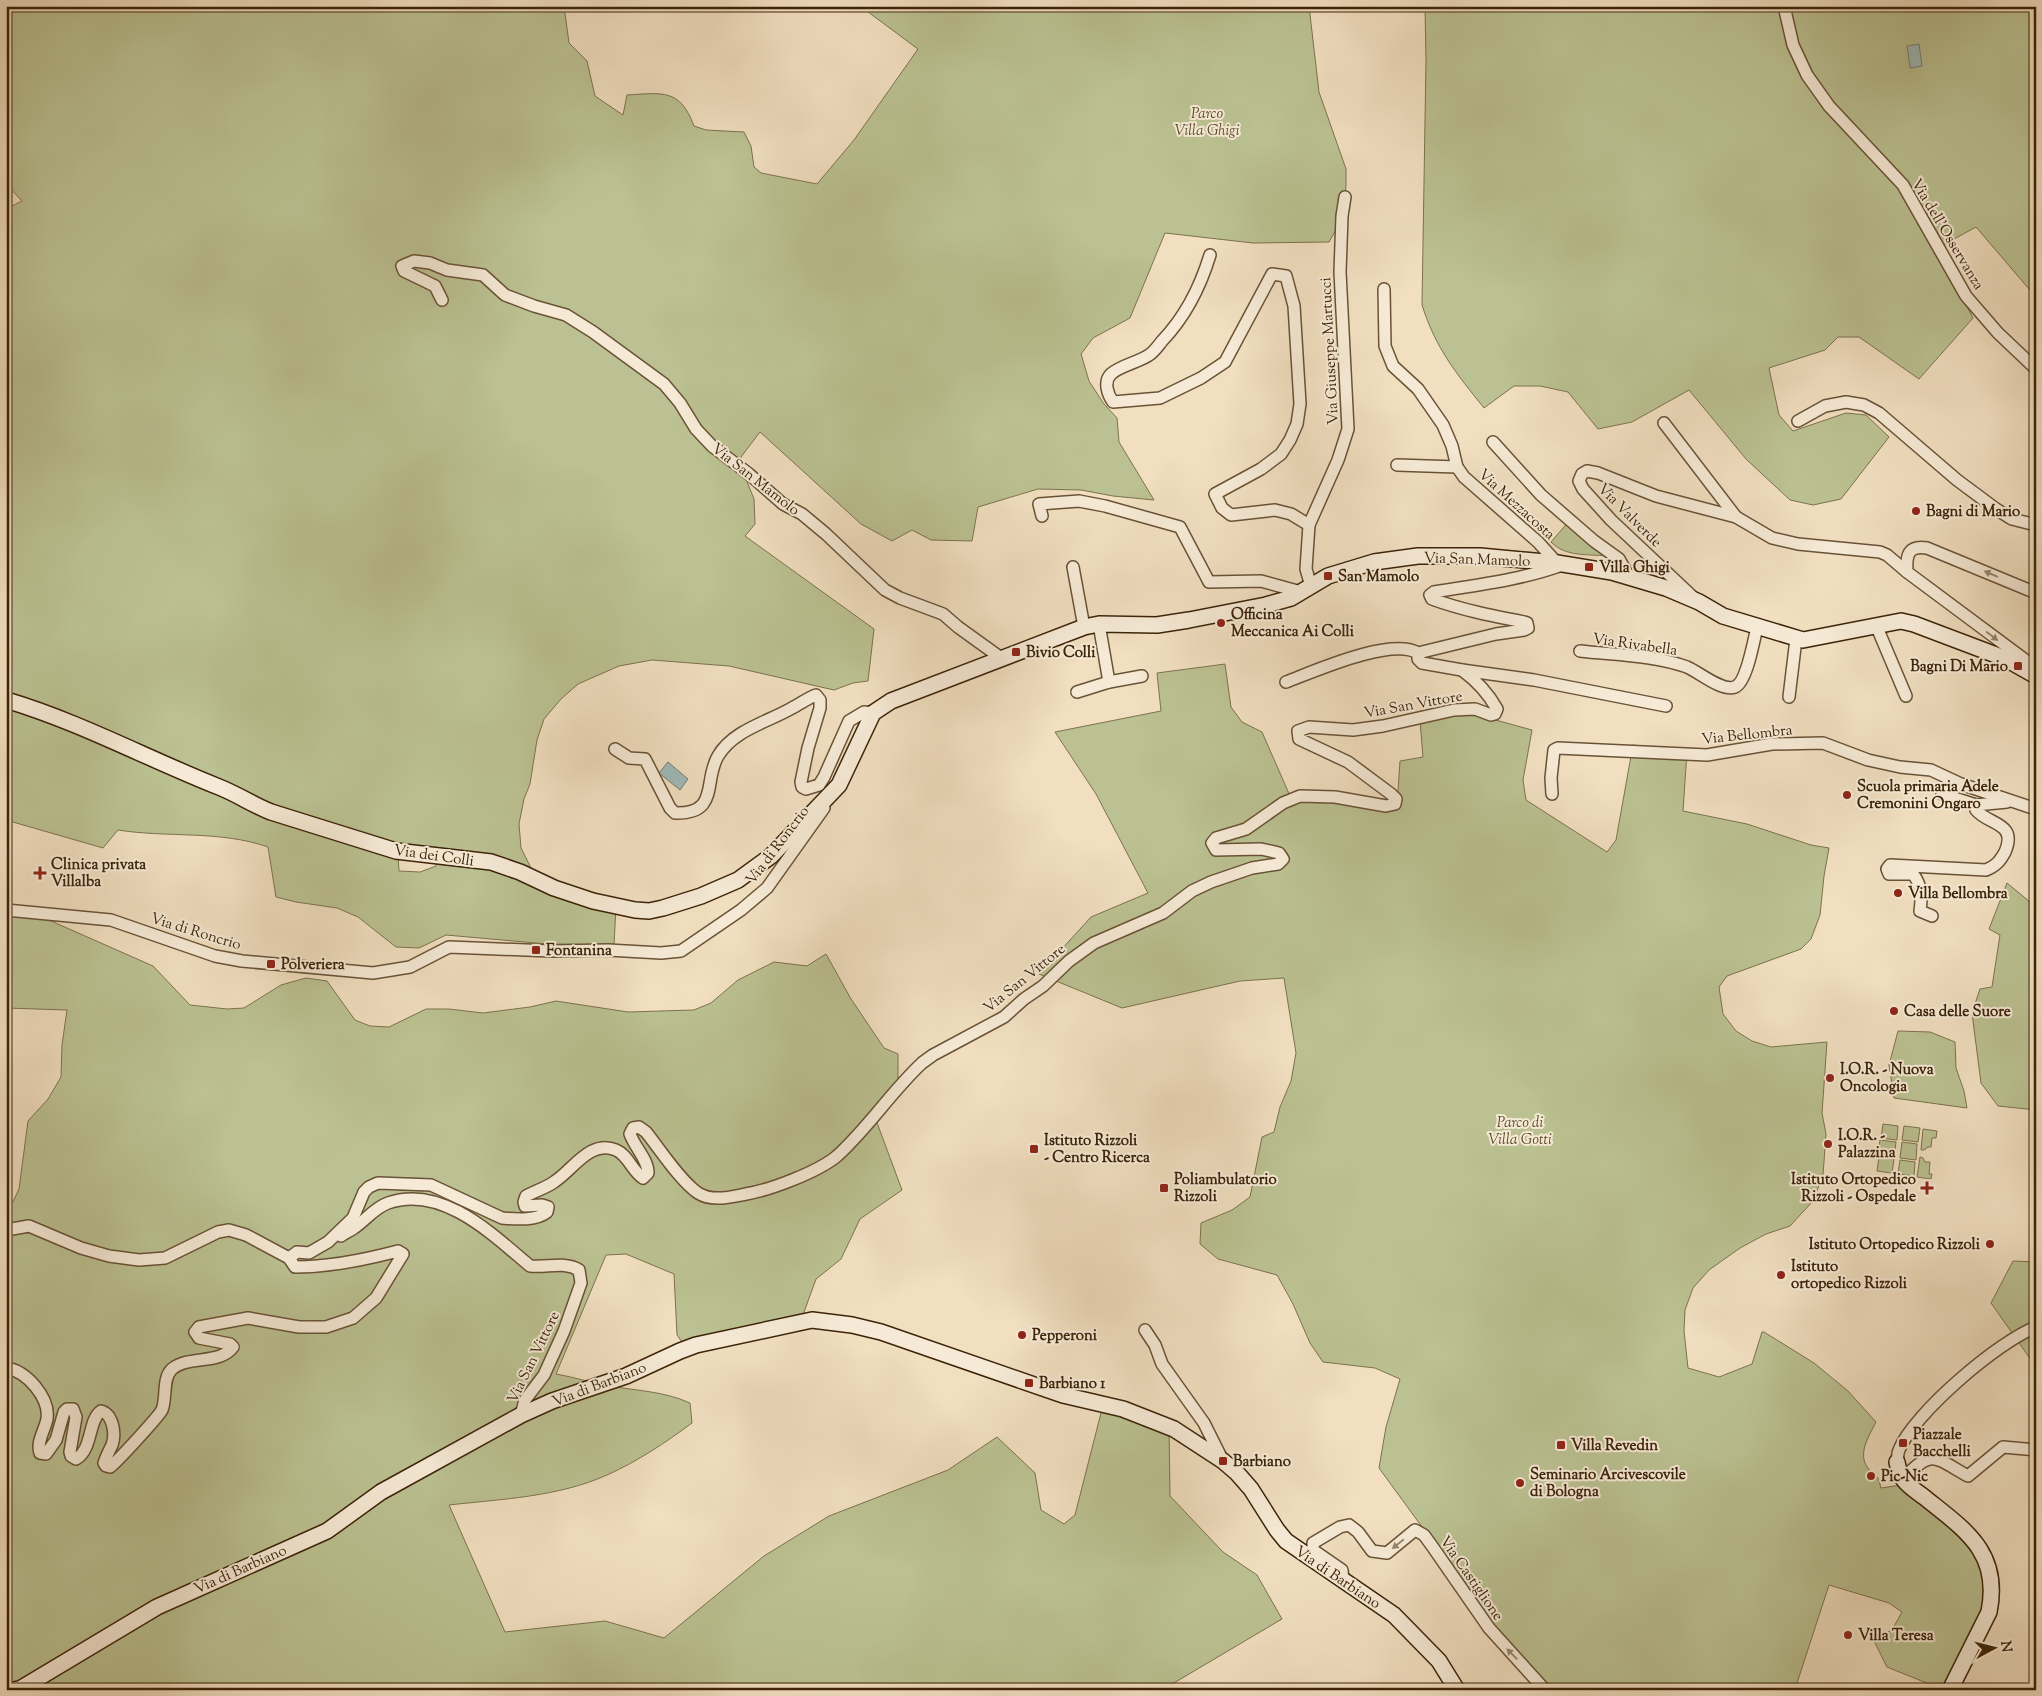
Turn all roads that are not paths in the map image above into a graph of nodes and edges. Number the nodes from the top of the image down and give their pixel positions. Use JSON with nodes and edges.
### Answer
{"nodes":[{"id":1,"x":1784,"y":6,"type":"edge"},
{"id":2,"x":1345,"y":197,"type":"dead end"},
{"id":3,"x":1210,"y":255,"type":"dead end"},
{"id":4,"x":1384,"y":289,"type":"dead end"},
{"id":5,"x":442,"y":300,"type":"dead end"},
{"id":6,"x":2036,"y":369,"type":"edge"},
{"id":7,"x":1798,"y":421,"type":"dead end"},
{"id":8,"x":1664,"y":423,"type":"dead end"},
{"id":9,"x":1493,"y":442,"type":"dead end"},
{"id":10,"x":1397,"y":465,"type":"dead end"},
{"id":11,"x":1457,"y":467,"type":"junction"},
{"id":12,"x":1042,"y":516,"type":"dead end"},
{"id":13,"x":1736,"y":517,"type":"junction"},
{"id":14,"x":1309,"y":524,"type":"junction"},
{"id":15,"x":2036,"y":525,"type":"edge"},
{"id":16,"x":1561,"y":563,"type":"junction"},
{"id":17,"x":1073,"y":567,"type":"dead end"},
{"id":18,"x":1907,"y":572,"type":"junction"},
{"id":19,"x":1628,"y":575,"type":"junction"},
{"id":20,"x":1306,"y":589,"type":"junction"},
{"id":21,"x":2036,"y":593,"type":"edge"},
{"id":22,"x":1699,"y":602,"type":"junction"},
{"id":23,"x":1092,"y":625,"type":"junction"},
{"id":24,"x":1876,"y":625,"type":"junction"},
{"id":25,"x":1757,"y":627,"type":"junction"},
{"id":26,"x":1796,"y":639,"type":"junction"},
{"id":27,"x":1580,"y":651,"type":"dead end"},
{"id":28,"x":1418,"y":654,"type":"junction"},
{"id":29,"x":1001,"y":658,"type":"junction"},
{"id":30,"x":2036,"y":668,"type":"edge"},
{"id":31,"x":1462,"y":670,"type":"junction"},
{"id":32,"x":1142,"y":676,"type":"dead end"},
{"id":33,"x":2036,"y":676,"type":"edge"},
{"id":34,"x":1108,"y":682,"type":"junction"},
{"id":35,"x":1286,"y":682,"type":"dead end"},
{"id":36,"x":1077,"y":692,"type":"dead end"},
{"id":37,"x":1906,"y":696,"type":"dead end"},
{"id":38,"x":1789,"y":697,"type":"dead end"},
{"id":39,"x":6,"y":700,"type":"edge"},
{"id":40,"x":1666,"y":706,"type":"dead end"},
{"id":41,"x":873,"y":713,"type":"junction"},
{"id":42,"x":615,"y":749,"type":"dead end"},
{"id":43,"x":839,"y":786,"type":"junction"},
{"id":44,"x":1552,"y":794,"type":"dead end"},
{"id":45,"x":1942,"y":794,"type":"dead end"},
{"id":46,"x":2008,"y":802,"type":"junction"},
{"id":47,"x":1976,"y":805,"type":"junction"},
{"id":48,"x":2036,"y":809,"type":"edge"},
{"id":49,"x":6,"y":910,"type":"edge"},
{"id":50,"x":1932,"y":916,"type":"dead end"},
{"id":51,"x":6,"y":1230,"type":"edge"},
{"id":52,"x":328,"y":1242,"type":"junction"},
{"id":53,"x":289,"y":1258,"type":"junction"},
{"id":54,"x":2036,"y":1327,"type":"edge"},
{"id":55,"x":1145,"y":1330,"type":"dead end"},
{"id":56,"x":6,"y":1368,"type":"edge"},
{"id":57,"x":521,"y":1415,"type":"junction"},
{"id":58,"x":2036,"y":1450,"type":"edge"},
{"id":59,"x":1894,"y":1457,"type":"joint"},
{"id":60,"x":1223,"y":1461,"type":"junction"},
{"id":61,"x":1902,"y":1480,"type":"junction"},
{"id":62,"x":1342,"y":1580,"type":"junction"},
{"id":63,"x":14,"y":1690,"type":"edge"},
{"id":64,"x":1457,"y":1690,"type":"edge"},
{"id":65,"x":1545,"y":1690,"type":"edge"},
{"id":66,"x":1950,"y":1690,"type":"edge"}],
"edges":[{"from":1,"to":6,"type":"street","name":"Via dell'Osservanza"},
{"from":2,"to":14,"type":"street","name":"Via Giuseppe Martucci"},
{"from":3,"to":14,"type":"street"},
{"from":4,"to":11,"type":"street","name":"Via Mezzacosta"},
{"from":5,"to":29,"type":"street","name":"Via San Mamolo"},
{"from":7,"to":15,"type":"street"},
{"from":8,"to":13,"type":"street","name":"Via Valverde"},
{"from":9,"to":19,"type":"street"},
{"from":10,"to":11,"type":"street","name":"Via Mezzacosta"},
{"from":11,"to":16,"type":"street","name":"Via Mezzacosta"},
{"from":12,"to":20,"type":"street"},
{"from":13,"to":18,"type":"street","name":"Via Valverde"},
{"from":13,"to":22,"type":"street","name":"Via Valverde"},
{"from":14,"to":20,"type":"street","name":"Via Giuseppe Martucci"},
{"from":16,"to":19,"type":"main road","name":"Via San Mamolo"},
{"from":16,"to":20,"type":"main road","name":"Via San Mamolo"},
{"from":16,"to":28,"type":"street","name":"Via San Vittore"},
{"from":17,"to":23,"type":"street"},
{"from":21,"to":18,"type":"street","one_way":true},
{"from":18,"to":30,"type":"street","name":"Via Valverde","one_way":true},
{"from":19,"to":22,"type":"main road","name":"Via San Mamolo"},
{"from":20,"to":23,"type":"main road","name":"Via San Mamolo"},
{"from":22,"to":25,"type":"main road","name":"Via San Mamolo"},
{"from":23,"to":29,"type":"main road","name":"Via San Mamolo"},
{"from":23,"to":34,"type":"street"},
{"from":24,"to":26,"type":"main road","name":"Via San Mamolo"},
{"from":24,"to":33,"type":"main road","name":"Via San Mamolo"},
{"from":24,"to":37,"type":"street"},
{"from":25,"to":26,"type":"main road","name":"Via San Mamolo"},
{"from":25,"to":27,"type":"street","name":"Via Rivabella"},
{"from":26,"to":38,"type":"street"},
{"from":28,"to":31,"type":"street","name":"Via San Vittore"},
{"from":28,"to":35,"type":"street","name":"Via San Vittore"},
{"from":29,"to":41,"type":"main road","name":"Via San Mamolo"},
{"from":31,"to":40,"type":"street"},
{"from":31,"to":52,"type":"street","name":"Via San Vittore"},
{"from":32,"to":34,"type":"street"},
{"from":34,"to":36,"type":"street"},
{"from":39,"to":43,"type":"main road","name":"Via dei Colli"},
{"from":41,"to":42,"type":"street","name":"Via San Mamolo"},
{"from":41,"to":43,"type":"main road"},
{"from":43,"to":49,"type":"street","name":"Via di Roncrio"},
{"from":44,"to":46,"type":"street","name":"Via Bellombra"},
{"from":45,"to":47,"type":"street","name":"Via Bellombra"},
{"from":46,"to":47,"type":"street","name":"Via Bellombra"},
{"from":46,"to":48,"type":"street","name":"Via Bellombra"},
{"from":47,"to":50,"type":"street","name":"Via Bellombra"},
{"from":51,"to":53,"type":"street"},
{"from":52,"to":53,"type":"street","name":"Via San Vittore"},
{"from":52,"to":57,"type":"street","name":"Via San Vittore"},
{"from":53,"to":56,"type":"street"},
{"from":54,"to":59,"type":"street"},
{"from":55,"to":60,"type":"street","name":"Via di Barbiano"},
{"from":57,"to":60,"type":"main road","name":"Via di Barbiano"},
{"from":57,"to":63,"type":"main road","name":"Via di Barbiano"},
{"from":58,"to":61,"type":"street"},
{"from":59,"to":61,"type":"main road"},
{"from":60,"to":62,"type":"main road","name":"Via di Barbiano"},
{"from":61,"to":66,"type":"main road"},
{"from":62,"to":64,"type":"main road","name":"Via di Barbiano"},
{"from":65,"to":62,"type":"street","name":"Via Castiglione","one_way":true}]}
